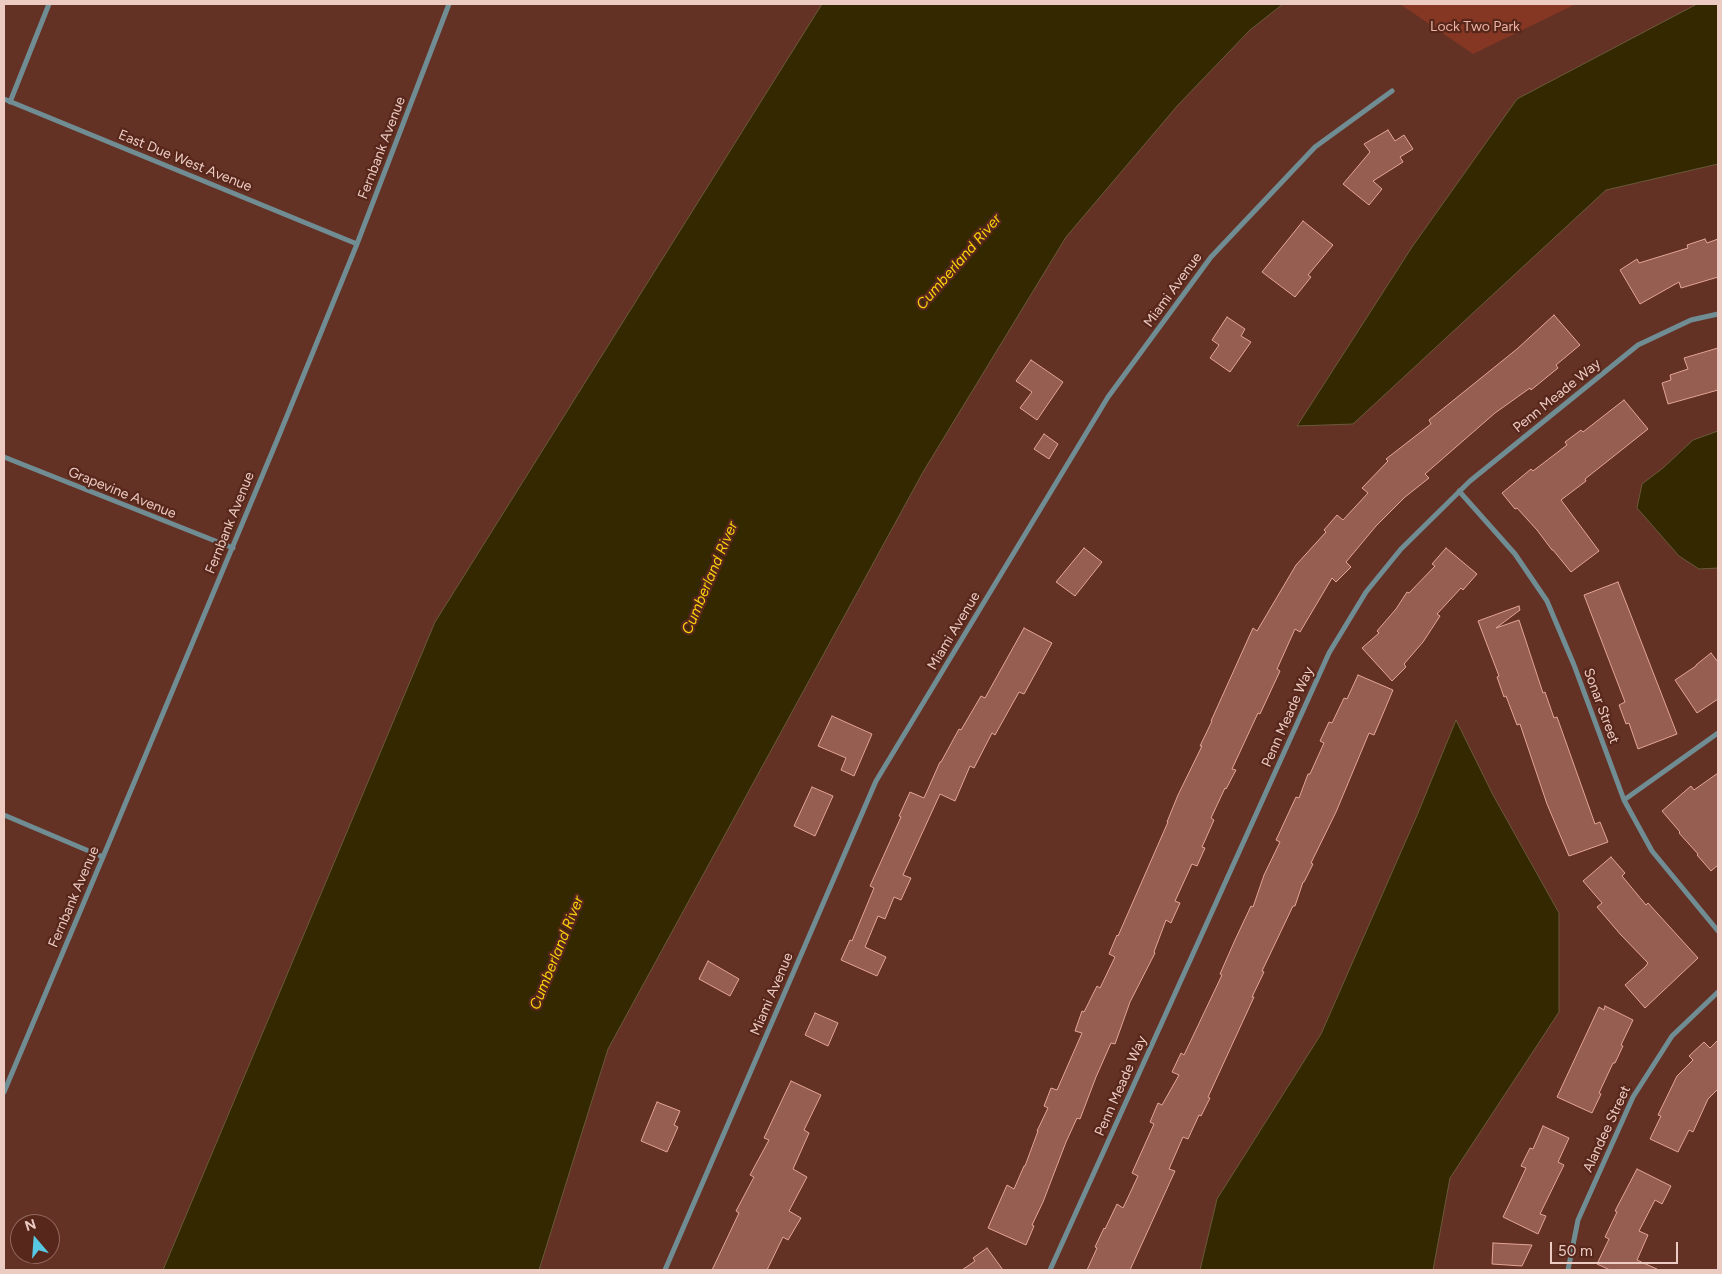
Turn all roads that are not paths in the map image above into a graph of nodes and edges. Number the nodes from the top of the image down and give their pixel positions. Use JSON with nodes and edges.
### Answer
{"nodes":[{"id":1,"x":49,"y":4,"type":"edge"},
{"id":2,"x":449,"y":4,"type":"edge"},
{"id":3,"x":1392,"y":91,"type":"dead end"},
{"id":4,"x":4,"y":99,"type":"edge"},
{"id":5,"x":10,"y":102,"type":"junction"},
{"id":6,"x":357,"y":244,"type":"junction"},
{"id":7,"x":1718,"y":314,"type":"edge"},
{"id":8,"x":4,"y":458,"type":"edge"},
{"id":9,"x":1460,"y":491,"type":"junction"},
{"id":10,"x":232,"y":548,"type":"junction"},
{"id":11,"x":1718,"y":733,"type":"edge"},
{"id":12,"x":1624,"y":800,"type":"junction"},
{"id":13,"x":4,"y":815,"type":"edge"},
{"id":14,"x":104,"y":857,"type":"junction"},
{"id":15,"x":1718,"y":931,"type":"edge"},
{"id":16,"x":1718,"y":992,"type":"edge"},
{"id":17,"x":4,"y":1092,"type":"edge"},
{"id":18,"x":665,"y":1270,"type":"edge"},
{"id":19,"x":1050,"y":1270,"type":"edge"},
{"id":20,"x":1568,"y":1270,"type":"edge"}],
"edges":[{"from":1,"to":5,"type":"street"},
{"from":2,"to":6,"type":"street","name":"Fernbank Avenue"},
{"from":3,"to":18,"type":"street","name":"Miami Avenue"},
{"from":4,"to":5,"type":"street","name":"East Due West Avenue"},
{"from":5,"to":6,"type":"street","name":"East Due West Avenue"},
{"from":6,"to":10,"type":"street","name":"Fernbank Avenue"},
{"from":7,"to":9,"type":"street","name":"Penn Meade Way"},
{"from":8,"to":10,"type":"street","name":"Grapevine Avenue"},
{"from":9,"to":12,"type":"street","name":"Sonar Street"},
{"from":9,"to":19,"type":"street","name":"Penn Meade Way"},
{"from":10,"to":14,"type":"street","name":"Fernbank Avenue"},
{"from":11,"to":12,"type":"street"},
{"from":12,"to":15,"type":"street","name":"Sonar Street"},
{"from":13,"to":14,"type":"street"},
{"from":14,"to":17,"type":"street","name":"Fernbank Avenue"},
{"from":16,"to":20,"type":"street","name":"Alandee Street"}]}
